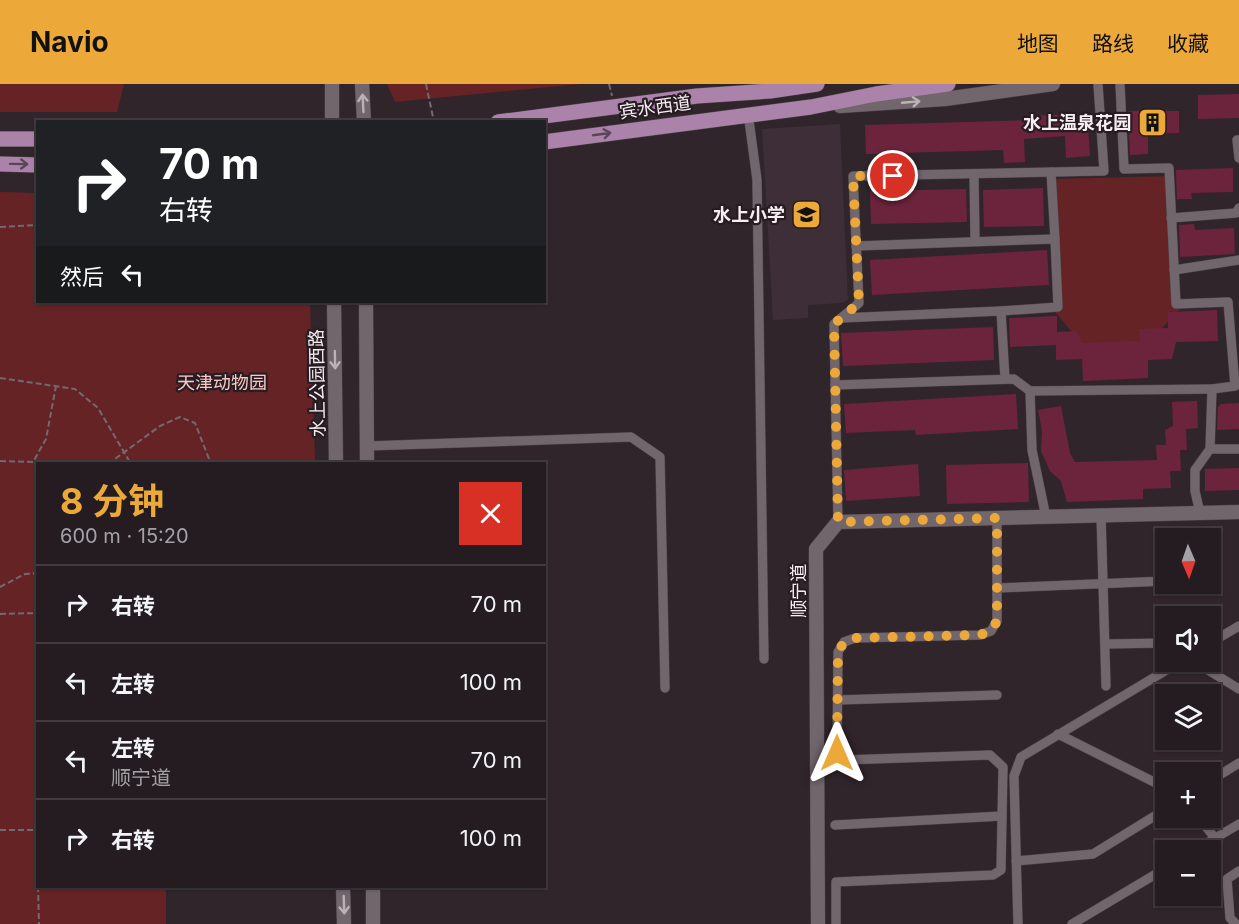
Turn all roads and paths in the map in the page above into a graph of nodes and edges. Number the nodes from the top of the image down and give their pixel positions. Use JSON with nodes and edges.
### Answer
{"nodes":[{"id":1,"x":332,"y":84,"type":"edge"},
{"id":2,"x":362,"y":84,"type":"edge"},
{"id":3,"x":426,"y":84,"type":"edge"},
{"id":4,"x":751,"y":84,"type":"edge"},
{"id":5,"x":815,"y":84,"type":"edge"},
{"id":6,"x":1053,"y":84,"type":"edge"},
{"id":7,"x":1098,"y":84,"type":"edge"},
{"id":8,"x":1120,"y":84,"type":"edge"},
{"id":9,"x":942,"y":85,"type":"edge"},
{"id":10,"x":697,"y":96,"type":"junction"},
{"id":11,"x":811,"y":106,"type":"junction"},
{"id":12,"x":748,"y":113,"type":"junction"},
{"id":13,"x":332,"y":120,"type":"edge"},
{"id":14,"x":364,"y":120,"type":"edge"},
{"id":15,"x":434,"y":120,"type":"edge"},
{"id":16,"x":513,"y":120,"type":"edge"},
{"id":17,"x":36,"y":139,"type":"edge"},
{"id":18,"x":0,"y":140,"type":"edge"},
{"id":19,"x":1239,"y":140,"type":"edge"},
{"id":20,"x":546,"y":142,"type":"edge"},
{"id":21,"x":1239,"y":158,"type":"edge"},
{"id":22,"x":0,"y":164,"type":"edge"},
{"id":23,"x":36,"y":165,"type":"edge"},
{"id":24,"x":1124,"y":169,"type":"junction"},
{"id":25,"x":1104,"y":171,"type":"junction"},
{"id":26,"x":1051,"y":172,"type":"junction"},
{"id":27,"x":974,"y":174,"type":"junction"},
{"id":28,"x":1239,"y":208,"type":"edge"},
{"id":29,"x":1171,"y":218,"type":"junction"},
{"id":30,"x":36,"y":225,"type":"edge"},
{"id":31,"x":0,"y":227,"type":"edge"},
{"id":32,"x":1055,"y":239,"type":"junction"},
{"id":33,"x":975,"y":241,"type":"junction"},
{"id":34,"x":856,"y":246,"type":"junction"},
{"id":35,"x":1239,"y":260,"type":"edge"},
{"id":36,"x":1174,"y":270,"type":"junction"},
{"id":37,"x":334,"y":303,"type":"edge"},
{"id":38,"x":366,"y":303,"type":"edge"},
{"id":39,"x":1001,"y":311,"type":"junction"},
{"id":40,"x":841,"y":318,"type":"junction"},
{"id":41,"x":1234,"y":321,"type":"edge"},
{"id":42,"x":0,"y":378,"type":"edge"},
{"id":43,"x":1005,"y":379,"type":"junction"},
{"id":44,"x":835,"y":385,"type":"junction"},
{"id":45,"x":56,"y":386,"type":"junction"},
{"id":46,"x":1237,"y":386,"type":"edge"},
{"id":47,"x":1212,"y":389,"type":"junction"},
{"id":48,"x":1030,"y":391,"type":"junction"},
{"id":49,"x":367,"y":446,"type":"junction"},
{"id":50,"x":1210,"y":449,"type":"junction"},
{"id":51,"x":1239,"y":449,"type":"edge"},
{"id":52,"x":125,"y":451,"type":"junction"},
{"id":53,"x":0,"y":461,"type":"edge"},
{"id":54,"x":111,"y":462,"type":"edge"},
{"id":55,"x":130,"y":462,"type":"edge"},
{"id":56,"x":210,"y":462,"type":"edge"},
{"id":57,"x":336,"y":462,"type":"edge"},
{"id":58,"x":367,"y":462,"type":"edge"},
{"id":59,"x":1239,"y":512,"type":"edge"},
{"id":60,"x":1200,"y":513,"type":"junction"},
{"id":61,"x":1101,"y":516,"type":"junction"},
{"id":62,"x":1046,"y":517,"type":"junction"},
{"id":63,"x":997,"y":518,"type":"junction"},
{"id":64,"x":838,"y":522,"type":"junction"},
{"id":65,"x":36,"y":573,"type":"edge"},
{"id":66,"x":1155,"y":582,"type":"edge"},
{"id":67,"x":1103,"y":584,"type":"junction"},
{"id":68,"x":0,"y":587,"type":"edge"},
{"id":69,"x":997,"y":588,"type":"junction"},
{"id":70,"x":36,"y":613,"type":"edge"},
{"id":71,"x":0,"y":614,"type":"edge"},
{"id":72,"x":1239,"y":626,"type":"edge"},
{"id":73,"x":1221,"y":637,"type":"edge"},
{"id":74,"x":1155,"y":642,"type":"edge"},
{"id":75,"x":1105,"y":644,"type":"junction"},
{"id":76,"x":764,"y":659,"type":"dead end"},
{"id":77,"x":1163,"y":672,"type":"edge"},
{"id":78,"x":1211,"y":672,"type":"edge"},
{"id":79,"x":1106,"y":686,"type":"dead end"},
{"id":80,"x":665,"y":688,"type":"dead end"},
{"id":81,"x":1239,"y":689,"type":"edge"},
{"id":82,"x":996,"y":695,"type":"dead end"},
{"id":83,"x":838,"y":700,"type":"junction"},
{"id":84,"x":1058,"y":734,"type":"junction"},
{"id":85,"x":1239,"y":763,"type":"edge"},
{"id":86,"x":1221,"y":774,"type":"edge"},
{"id":87,"x":1155,"y":782,"type":"edge"},
{"id":88,"x":1002,"y":816,"type":"junction"},
{"id":89,"x":1155,"y":816,"type":"edge"},
{"id":90,"x":1239,"y":824,"type":"edge"},
{"id":91,"x":835,"y":825,"type":"dead end"},
{"id":92,"x":1207,"y":828,"type":"edge"},
{"id":93,"x":36,"y":829,"type":"edge"},
{"id":94,"x":0,"y":830,"type":"edge"},
{"id":95,"x":1215,"y":838,"type":"junction"},
{"id":96,"x":1212,"y":840,"type":"edge"},
{"id":97,"x":1016,"y":861,"type":"junction"},
{"id":98,"x":1239,"y":871,"type":"edge"},
{"id":99,"x":1155,"y":875,"type":"edge"},
{"id":100,"x":38,"y":888,"type":"edge"},
{"id":101,"x":343,"y":888,"type":"edge"},
{"id":102,"x":373,"y":888,"type":"edge"},
{"id":103,"x":1235,"y":920,"type":"edge"},
{"id":104,"x":39,"y":924,"type":"edge"},
{"id":105,"x":344,"y":924,"type":"edge"},
{"id":106,"x":373,"y":924,"type":"edge"},
{"id":107,"x":818,"y":924,"type":"edge"},
{"id":108,"x":836,"y":924,"type":"edge"},
{"id":109,"x":1018,"y":924,"type":"edge"},
{"id":110,"x":1072,"y":924,"type":"edge"}],
"edges":[{"from":1,"to":13,"type":"street"},
{"from":14,"to":2,"type":"street","one_way":true},
{"from":3,"to":15,"type":"path"},
{"from":4,"to":10,"type":"street"},
{"from":5,"to":10,"type":"main road","name":"宾水西道"},
{"from":11,"to":6,"type":"street","one_way":true},
{"from":7,"to":25,"type":"street"},
{"from":8,"to":24,"type":"street"},
{"from":9,"to":11,"type":"main road","name":"宾水西道"},
{"from":10,"to":16,"type":"main road","name":"宾水西道"},
{"from":11,"to":12,"type":"main road","name":"宾水西道"},
{"from":20,"to":12,"type":"main road","name":"宾水西道","one_way":true},
{"from":12,"to":76,"type":"street"},
{"from":17,"to":18,"type":"main road"},
{"from":19,"to":21,"type":"street"},
{"from":22,"to":23,"type":"main road","one_way":true},
{"from":24,"to":25,"type":"street"},
{"from":24,"to":29,"type":"street"},
{"from":25,"to":26,"type":"street"},
{"from":26,"to":27,"type":"street"},
{"from":26,"to":32,"type":"street"},
{"from":27,"to":33,"type":"street"},
{"from":27,"to":34,"type":"street"},
{"from":28,"to":29,"type":"street"},
{"from":29,"to":36,"type":"street"},
{"from":30,"to":31,"type":"path"},
{"from":32,"to":33,"type":"street"},
{"from":32,"to":39,"type":"street"},
{"from":33,"to":34,"type":"street"},
{"from":34,"to":40,"type":"street"},
{"from":35,"to":36,"type":"street"},
{"from":36,"to":41,"type":"street"},
{"from":37,"to":57,"type":"street","name":"水上公园西路","one_way":true},
{"from":38,"to":49,"type":"street"},
{"from":39,"to":40,"type":"street"},
{"from":39,"to":43,"type":"street"},
{"from":40,"to":44,"type":"street"},
{"from":41,"to":46,"type":"street"},
{"from":42,"to":45,"type":"path"},
{"from":43,"to":44,"type":"street"},
{"from":43,"to":48,"type":"street"},
{"from":44,"to":64,"type":"street"},
{"from":45,"to":52,"type":"path"},
{"from":45,"to":53,"type":"path"},
{"from":46,"to":47,"type":"street"},
{"from":47,"to":48,"type":"street"},
{"from":47,"to":50,"type":"street"},
{"from":48,"to":62,"type":"street"},
{"from":49,"to":58,"type":"street"},
{"from":49,"to":80,"type":"street"},
{"from":50,"to":51,"type":"street"},
{"from":50,"to":60,"type":"street"},
{"from":52,"to":54,"type":"path"},
{"from":52,"to":55,"type":"path"},
{"from":52,"to":56,"type":"path"},
{"from":59,"to":60,"type":"street"},
{"from":60,"to":61,"type":"street"},
{"from":61,"to":62,"type":"street"},
{"from":61,"to":67,"type":"street"},
{"from":62,"to":63,"type":"street"},
{"from":63,"to":64,"type":"street"},
{"from":63,"to":69,"type":"street"},
{"from":64,"to":107,"type":"street","name":"顺宁道"},
{"from":65,"to":68,"type":"path"},
{"from":66,"to":67,"type":"street"},
{"from":67,"to":69,"type":"street"},
{"from":67,"to":75,"type":"street"},
{"from":69,"to":83,"type":"street"},
{"from":70,"to":71,"type":"path"},
{"from":72,"to":73,"type":"street"},
{"from":74,"to":75,"type":"street"},
{"from":75,"to":79,"type":"street"},
{"from":77,"to":84,"type":"street"},
{"from":78,"to":81,"type":"street"},
{"from":82,"to":83,"type":"street"},
{"from":83,"to":88,"type":"street"},
{"from":84,"to":87,"type":"street"},
{"from":84,"to":97,"type":"street"},
{"from":85,"to":86,"type":"street"},
{"from":88,"to":91,"type":"street"},
{"from":88,"to":108,"type":"street"},
{"from":89,"to":97,"type":"street"},
{"from":90,"to":95,"type":"street"},
{"from":92,"to":95,"type":"street"},
{"from":93,"to":94,"type":"path"},
{"from":95,"to":96,"type":"street"},
{"from":97,"to":109,"type":"street"},
{"from":98,"to":103,"type":"street"},
{"from":99,"to":110,"type":"street"},
{"from":100,"to":104,"type":"path"},
{"from":101,"to":105,"type":"street","one_way":true},
{"from":102,"to":106,"type":"street"}]}
